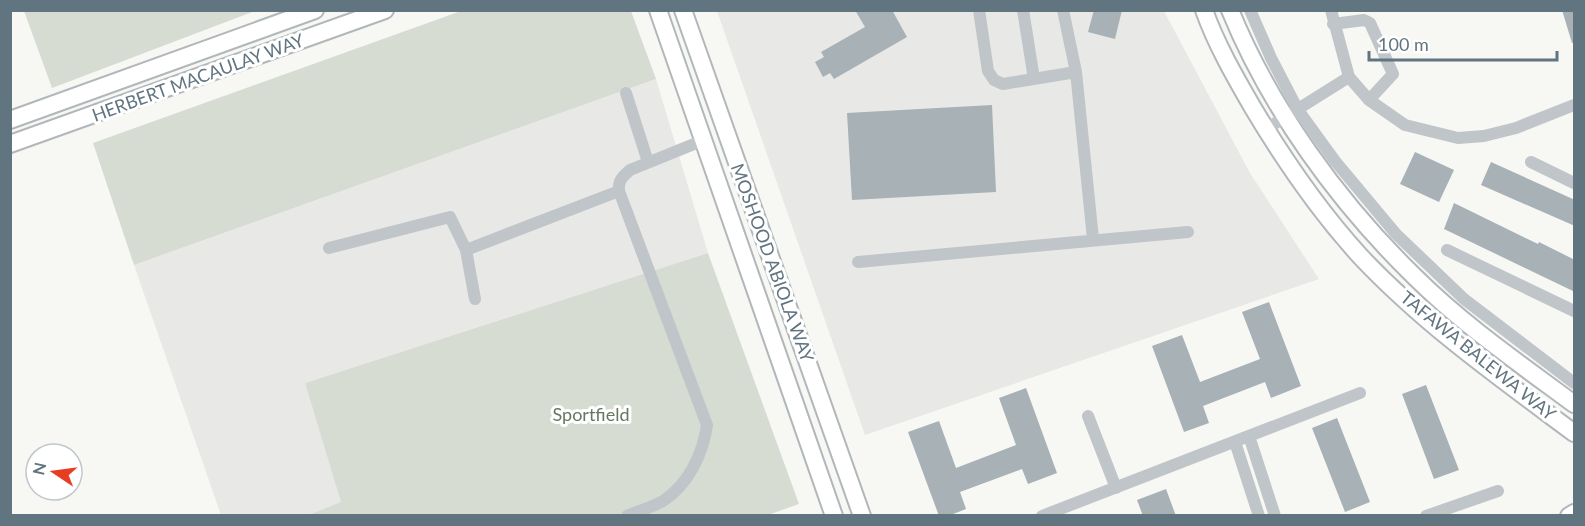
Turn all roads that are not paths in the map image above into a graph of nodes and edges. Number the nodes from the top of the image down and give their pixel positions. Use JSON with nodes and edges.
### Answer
{"nodes":[{"id":1,"x":315,"y":10,"type":"edge"},
{"id":2,"x":385,"y":10,"type":"edge"},
{"id":3,"x":658,"y":10,"type":"edge"},
{"id":4,"x":683,"y":10,"type":"edge"},
{"id":5,"x":979,"y":10,"type":"edge"},
{"id":6,"x":1023,"y":10,"type":"edge"},
{"id":7,"x":1063,"y":10,"type":"edge"},
{"id":8,"x":1204,"y":10,"type":"edge"},
{"id":9,"x":1230,"y":10,"type":"edge"},
{"id":10,"x":1250,"y":10,"type":"edge"},
{"id":11,"x":1331,"y":10,"type":"edge"},
{"id":12,"x":1333,"y":24,"type":"junction"},
{"id":13,"x":1076,"y":72,"type":"junction"},
{"id":14,"x":1349,"y":77,"type":"junction"},
{"id":15,"x":1034,"y":79,"type":"junction"},
{"id":16,"x":626,"y":93,"type":"dead end"},
{"id":17,"x":1369,"y":99,"type":"junction"},
{"id":18,"x":1575,"y":105,"type":"edge"},
{"id":19,"x":1292,"y":114,"type":"junction"},
{"id":20,"x":10,"y":120,"type":"edge"},
{"id":21,"x":1266,"y":129,"type":"junction"},
{"id":22,"x":704,"y":140,"type":"junction"},
{"id":23,"x":10,"y":144,"type":"edge"},
{"id":24,"x":648,"y":162,"type":"junction"},
{"id":25,"x":1531,"y":162,"type":"dead end"},
{"id":26,"x":1575,"y":183,"type":"edge"},
{"id":27,"x":619,"y":191,"type":"junction"},
{"id":28,"x":1188,"y":232,"type":"dead end"},
{"id":29,"x":1093,"y":239,"type":"junction"},
{"id":30,"x":329,"y":248,"type":"dead end"},
{"id":31,"x":466,"y":250,"type":"junction"},
{"id":32,"x":1447,"y":250,"type":"dead end"},
{"id":33,"x":858,"y":262,"type":"dead end"},
{"id":34,"x":475,"y":299,"type":"dead end"},
{"id":35,"x":789,"y":310,"type":"junction"},
{"id":36,"x":1575,"y":311,"type":"edge"},
{"id":37,"x":766,"y":318,"type":"junction"},
{"id":38,"x":1575,"y":383,"type":"edge"},
{"id":39,"x":1360,"y":393,"type":"dead end"},
{"id":40,"x":1575,"y":404,"type":"edge"},
{"id":41,"x":1088,"y":416,"type":"dead end"},
{"id":42,"x":1575,"y":433,"type":"edge"},
{"id":43,"x":1249,"y":436,"type":"junction"},
{"id":44,"x":1235,"y":442,"type":"junction"},
{"id":45,"x":1116,"y":488,"type":"junction"},
{"id":46,"x":1498,"y":491,"type":"dead end"},
{"id":47,"x":1575,"y":513,"type":"edge"},
{"id":48,"x":627,"y":516,"type":"edge"},
{"id":49,"x":834,"y":516,"type":"edge"},
{"id":50,"x":862,"y":516,"type":"edge"},
{"id":51,"x":1042,"y":516,"type":"edge"},
{"id":52,"x":1259,"y":516,"type":"edge"},
{"id":53,"x":1275,"y":516,"type":"edge"},
{"id":54,"x":1426,"y":516,"type":"edge"},
{"id":55,"x":1569,"y":516,"type":"edge"}],
"edges":[{"from":1,"to":20,"type":"main road","name":"HERBERT MACAULAY WAY"},
{"from":2,"to":23,"type":"main road","name":"HERBERT MACAULAY WAY"},
{"from":3,"to":22,"type":"main road","name":"MOSHOOD ABIOLA WAY"},
{"from":4,"to":35,"type":"main road","name":"MOSHOOD ABIOLA WAY"},
{"from":5,"to":15,"type":"street"},
{"from":6,"to":15,"type":"street"},
{"from":7,"to":13,"type":"street"},
{"from":8,"to":21,"type":"main road","name":"TAFAWA BALEWA WAY"},
{"from":9,"to":19,"type":"main road","name":"TAFAWA BALEWA WAY"},
{"from":10,"to":19,"type":"street"},
{"from":11,"to":12,"type":"street"},
{"from":12,"to":14,"type":"street"},
{"from":12,"to":17,"type":"street"},
{"from":13,"to":15,"type":"street"},
{"from":13,"to":29,"type":"street"},
{"from":14,"to":17,"type":"street"},
{"from":14,"to":19,"type":"street"},
{"from":16,"to":24,"type":"street"},
{"from":17,"to":18,"type":"street"},
{"from":19,"to":21,"type":"street"},
{"from":19,"to":38,"type":"street"},
{"from":19,"to":40,"type":"main road","name":"TAFAWA BALEWA WAY"},
{"from":21,"to":42,"type":"main road","name":"TAFAWA BALEWA WAY"},
{"from":22,"to":24,"type":"street"},
{"from":22,"to":37,"type":"main road","name":"MOSHOOD ABIOLA WAY"},
{"from":24,"to":27,"type":"street"},
{"from":25,"to":26,"type":"street"},
{"from":27,"to":31,"type":"street"},
{"from":27,"to":48,"type":"street"},
{"from":28,"to":29,"type":"street"},
{"from":29,"to":33,"type":"street"},
{"from":30,"to":31,"type":"street"},
{"from":31,"to":34,"type":"street"},
{"from":32,"to":36,"type":"street"},
{"from":35,"to":37,"type":"main road"},
{"from":35,"to":50,"type":"main road","name":"MOSHOOD ABIOLA WAY"},
{"from":37,"to":49,"type":"main road","name":"MOSHOOD ABIOLA WAY"},
{"from":39,"to":43,"type":"street"},
{"from":41,"to":45,"type":"street"},
{"from":43,"to":44,"type":"street"},
{"from":43,"to":53,"type":"street"},
{"from":44,"to":45,"type":"street"},
{"from":44,"to":52,"type":"street"},
{"from":45,"to":51,"type":"street"},
{"from":46,"to":54,"type":"street"},
{"from":47,"to":55,"type":"main road"}]}
